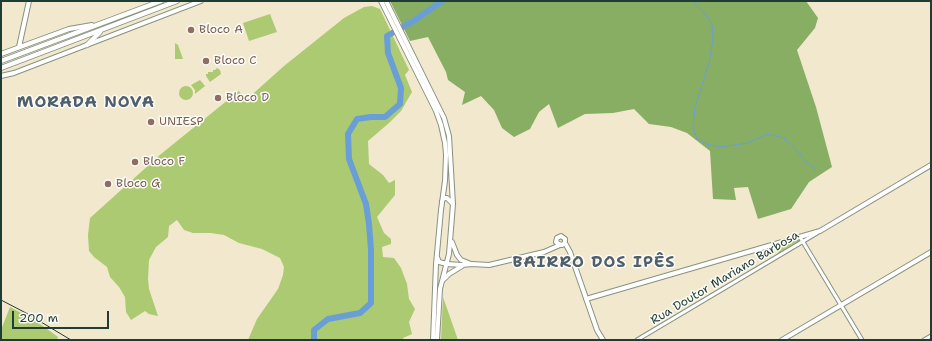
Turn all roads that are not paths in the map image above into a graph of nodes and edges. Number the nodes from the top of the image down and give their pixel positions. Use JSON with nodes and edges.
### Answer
{"nodes":[{"id":1,"x":29,"y":1,"type":"edge"},
{"id":2,"x":161,"y":1,"type":"edge"},
{"id":3,"x":177,"y":1,"type":"edge"},
{"id":4,"x":201,"y":1,"type":"edge"},
{"id":5,"x":381,"y":1,"type":"edge"},
{"id":6,"x":386,"y":1,"type":"edge"},
{"id":7,"x":104,"y":24,"type":"junction"},
{"id":8,"x":396,"y":24,"type":"junction"},
{"id":9,"x":103,"y":29,"type":"junction"},
{"id":10,"x":403,"y":40,"type":"junction"},
{"id":11,"x":87,"y":45,"type":"junction"},
{"id":12,"x":19,"y":47,"type":"junction"},
{"id":13,"x":1,"y":54,"type":"edge"},
{"id":14,"x":1,"y":61,"type":"edge"},
{"id":15,"x":1,"y":68,"type":"edge"},
{"id":16,"x":1,"y":76,"type":"edge"},
{"id":17,"x":931,"y":165,"type":"edge"},
{"id":18,"x":442,"y":201,"type":"junction"},
{"id":19,"x":453,"y":204,"type":"junction"},
{"id":20,"x":820,"y":231,"type":"junction"},
{"id":21,"x":800,"y":237,"type":"junction"},
{"id":22,"x":451,"y":238,"type":"junction"},
{"id":23,"x":556,"y":240,"type":"junction"},
{"id":24,"x":803,"y":242,"type":"junction"},
{"id":25,"x":562,"y":244,"type":"junction"},
{"id":26,"x":540,"y":252,"type":"junction"},
{"id":27,"x":931,"y":252,"type":"edge"},
{"id":28,"x":437,"y":255,"type":"junction"},
{"id":29,"x":447,"y":264,"type":"junction"},
{"id":30,"x":472,"y":264,"type":"junction"},
{"id":31,"x":462,"y":265,"type":"junction"},
{"id":32,"x":442,"y":281,"type":"junction"},
{"id":33,"x":586,"y":299,"type":"junction"},
{"id":34,"x":841,"y":305,"type":"junction"},
{"id":35,"x":931,"y":336,"type":"edge"},
{"id":36,"x":433,"y":340,"type":"edge"},
{"id":37,"x":438,"y":340,"type":"edge"},
{"id":38,"x":603,"y":340,"type":"edge"},
{"id":39,"x":637,"y":340,"type":"edge"},
{"id":40,"x":782,"y":340,"type":"edge"},
{"id":41,"x":862,"y":340,"type":"edge"},
{"id":42,"x":924,"y":340,"type":"edge"}],
"edges":[{"from":1,"to":12,"type":"main road"},
{"from":2,"to":7,"type":"highway"},
{"from":3,"to":9,"type":"highway"},
{"from":4,"to":11,"type":"main road"},
{"from":5,"to":8,"type":"main road"},
{"from":6,"to":8,"type":"main road"},
{"from":7,"to":12,"type":"main road"},
{"from":7,"to":14,"type":"highway"},
{"from":8,"to":10,"type":"main road"},
{"from":9,"to":11,"type":"highway"},
{"from":9,"to":15,"type":"highway"},
{"from":10,"to":18,"type":"main road"},
{"from":10,"to":19,"type":"main road"},
{"from":11,"to":16,"type":"main road"},
{"from":12,"to":13,"type":"main road"},
{"from":17,"to":20,"type":"main road"},
{"from":18,"to":19,"type":"main road"},
{"from":18,"to":28,"type":"main road"},
{"from":19,"to":22,"type":"main road"},
{"from":20,"to":21,"type":"main road"},
{"from":20,"to":24,"type":"street","name":"Rua Doutor Mariano Barbosa"},
{"from":21,"to":24,"type":"street"},
{"from":21,"to":33,"type":"main road"},
{"from":22,"to":29,"type":"main road"},
{"from":22,"to":30,"type":"main road"},
{"from":23,"to":25,"type":"main road"},
{"from":23,"to":25,"type":"main road"},
{"from":23,"to":26,"type":"main road"},
{"from":24,"to":34,"type":"street"},
{"from":24,"to":39,"type":"street","name":"Rua Doutor Mariano Barbosa"},
{"from":25,"to":26,"type":"main road"},
{"from":25,"to":33,"type":"main road"},
{"from":26,"to":30,"type":"main road"},
{"from":27,"to":34,"type":"main road"},
{"from":28,"to":29,"type":"main road"},
{"from":28,"to":36,"type":"main road"},
{"from":29,"to":31,"type":"main road"},
{"from":29,"to":32,"type":"main road"},
{"from":30,"to":31,"type":"main road"},
{"from":31,"to":32,"type":"main road"},
{"from":32,"to":37,"type":"main road"},
{"from":33,"to":38,"type":"main road"},
{"from":34,"to":40,"type":"main road"},
{"from":34,"to":41,"type":"street"},
{"from":35,"to":42,"type":"street"}]}
